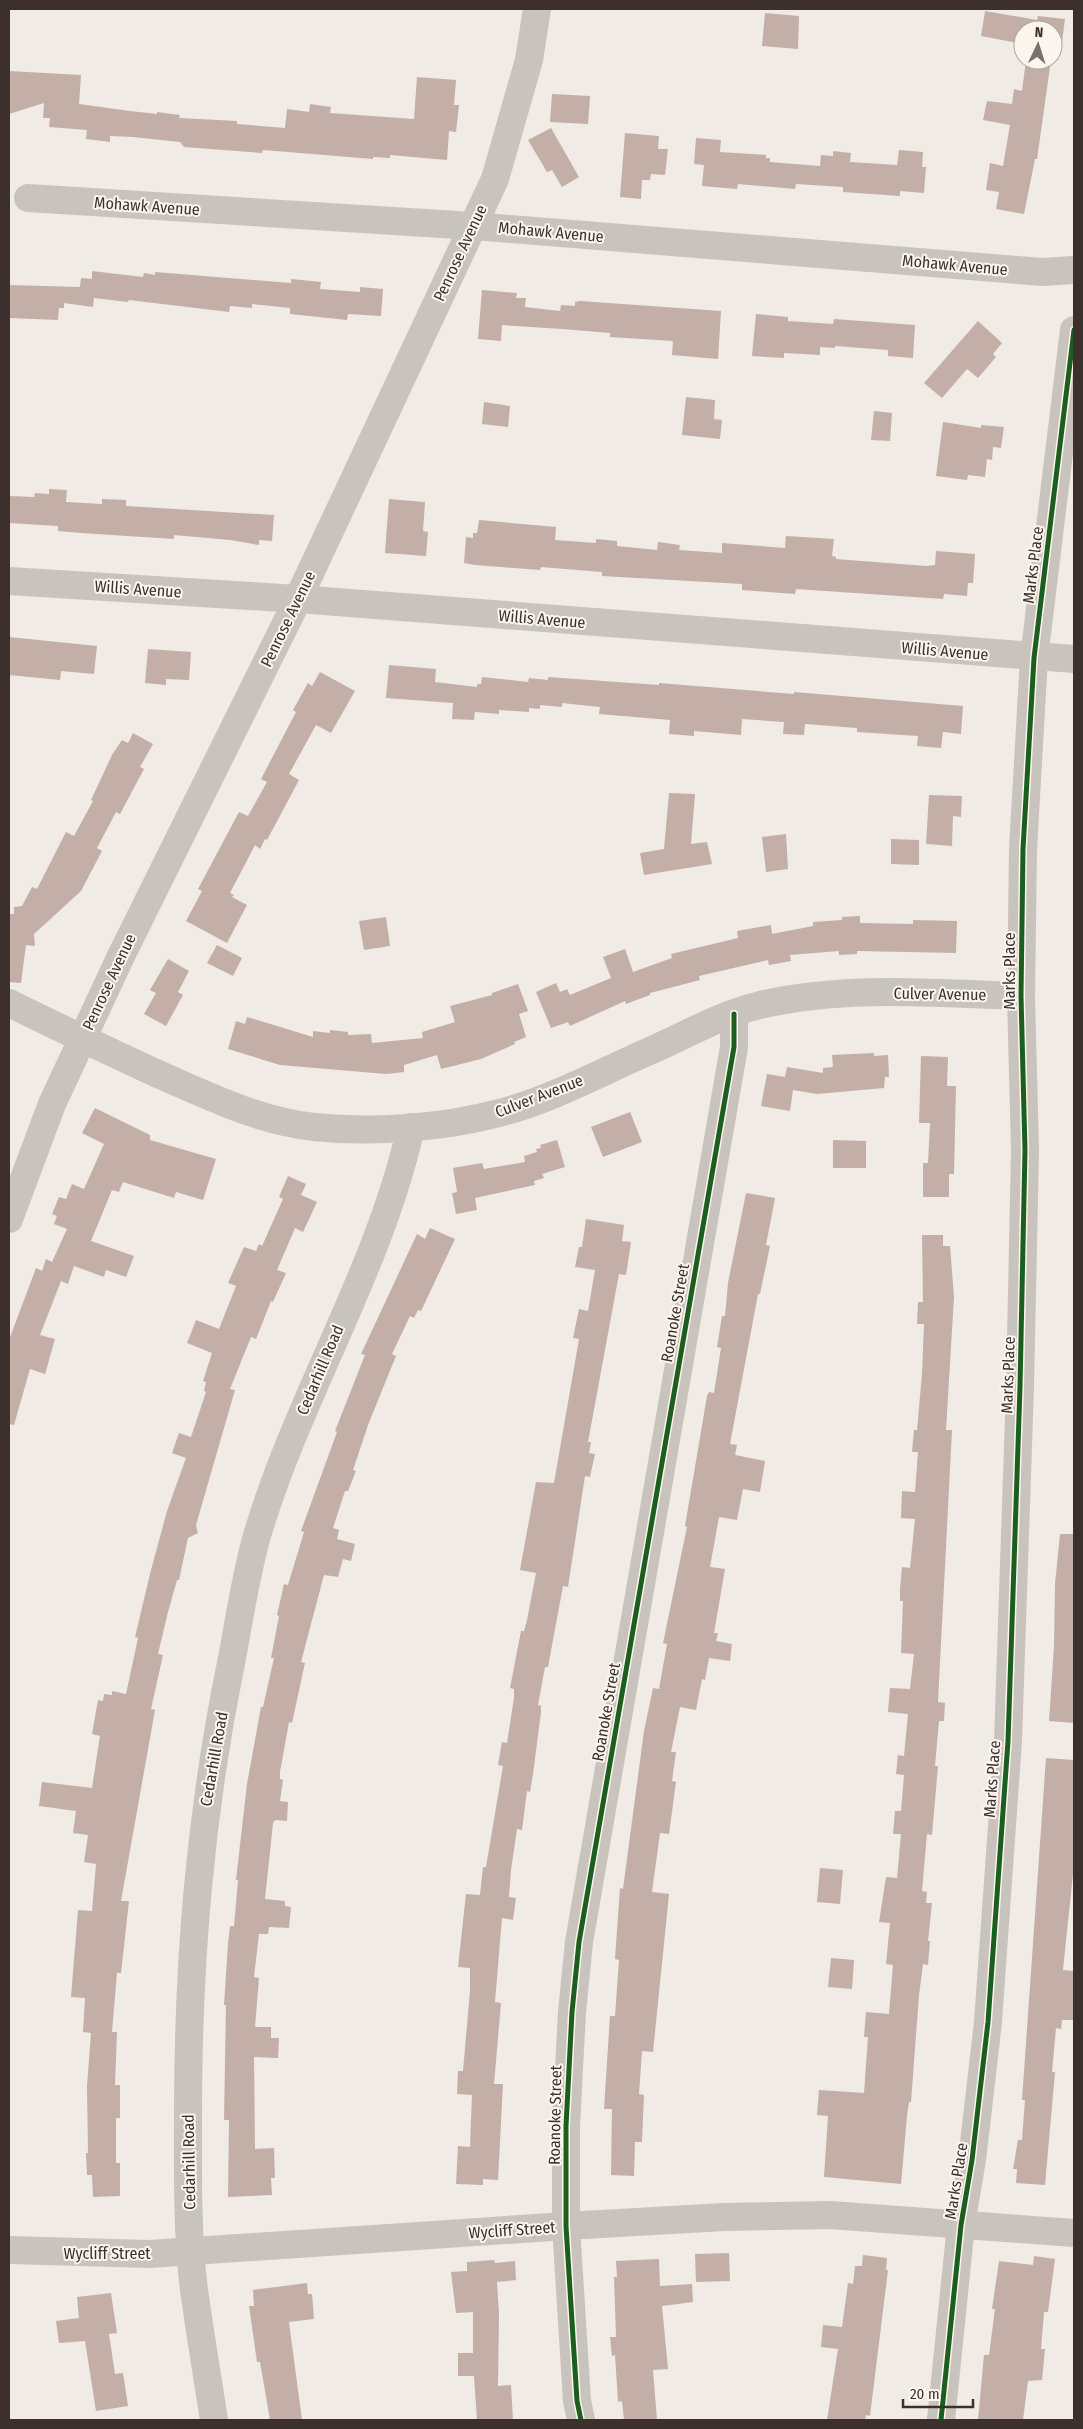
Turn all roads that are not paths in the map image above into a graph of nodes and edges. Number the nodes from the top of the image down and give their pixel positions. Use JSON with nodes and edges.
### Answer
{"nodes":[{"id":1,"x":537,"y":9,"type":"edge"},
{"id":2,"x":28,"y":198,"type":"dead end"},
{"id":3,"x":473,"y":226,"type":"junction"},
{"id":4,"x":1074,"y":270,"type":"edge"},
{"id":5,"x":1074,"y":330,"type":"edge"},
{"id":6,"x":9,"y":581,"type":"edge"},
{"id":7,"x":298,"y":599,"type":"junction"},
{"id":8,"x":1034,"y":658,"type":"junction"},
{"id":9,"x":1074,"y":660,"type":"edge"},
{"id":10,"x":1021,"y":996,"type":"junction"},
{"id":11,"x":9,"y":1003,"type":"edge"},
{"id":12,"x":734,"y":1014,"type":"junction"},
{"id":13,"x":82,"y":1040,"type":"junction"},
{"id":14,"x":411,"y":1127,"type":"junction"},
{"id":15,"x":9,"y":1219,"type":"edge"},
{"id":16,"x":962,"y":2225,"type":"junction"},
{"id":17,"x":566,"y":2226,"type":"junction"},
{"id":18,"x":1074,"y":2233,"type":"edge"},
{"id":19,"x":9,"y":2250,"type":"edge"},
{"id":20,"x":191,"y":2251,"type":"junction"},
{"id":21,"x":214,"y":2420,"type":"edge"},
{"id":22,"x":581,"y":2420,"type":"edge"},
{"id":23,"x":941,"y":2420,"type":"edge"}],
"edges":[{"from":1,"to":3,"type":"street","name":"Penrose Avenue"},
{"from":2,"to":3,"type":"street","name":"Mohawk Avenue"},
{"from":3,"to":4,"type":"street","name":"Mohawk Avenue"},
{"from":3,"to":7,"type":"street","name":"Penrose Avenue"},
{"from":5,"to":8,"type":"street","name":"Marks Place"},
{"from":6,"to":7,"type":"street","name":"Willis Avenue"},
{"from":7,"to":8,"type":"street","name":"Willis Avenue"},
{"from":7,"to":13,"type":"street","name":"Penrose Avenue"},
{"from":8,"to":9,"type":"street","name":"Willis Avenue"},
{"from":8,"to":10,"type":"street","name":"Marks Place"},
{"from":10,"to":12,"type":"street","name":"Culver Avenue"},
{"from":10,"to":16,"type":"street","name":"Marks Place"},
{"from":11,"to":13,"type":"street","name":"Culver Avenue"},
{"from":12,"to":14,"type":"street","name":"Culver Avenue"},
{"from":12,"to":17,"type":"street","name":"Roanoke Street"},
{"from":13,"to":14,"type":"street","name":"Culver Avenue"},
{"from":13,"to":15,"type":"street","name":"Penrose Avenue"},
{"from":14,"to":20,"type":"street","name":"Cedarhill Road"},
{"from":16,"to":17,"type":"street","name":"Wycliff Street"},
{"from":16,"to":18,"type":"street","name":"Wycliff Street"},
{"from":16,"to":23,"type":"street","name":"Marks Place"},
{"from":17,"to":20,"type":"street","name":"Wycliff Street"},
{"from":17,"to":22,"type":"street","name":"Roanoke Street"},
{"from":19,"to":20,"type":"street","name":"Wycliff Street"},
{"from":20,"to":21,"type":"street","name":"Cedarhill Road"}]}
